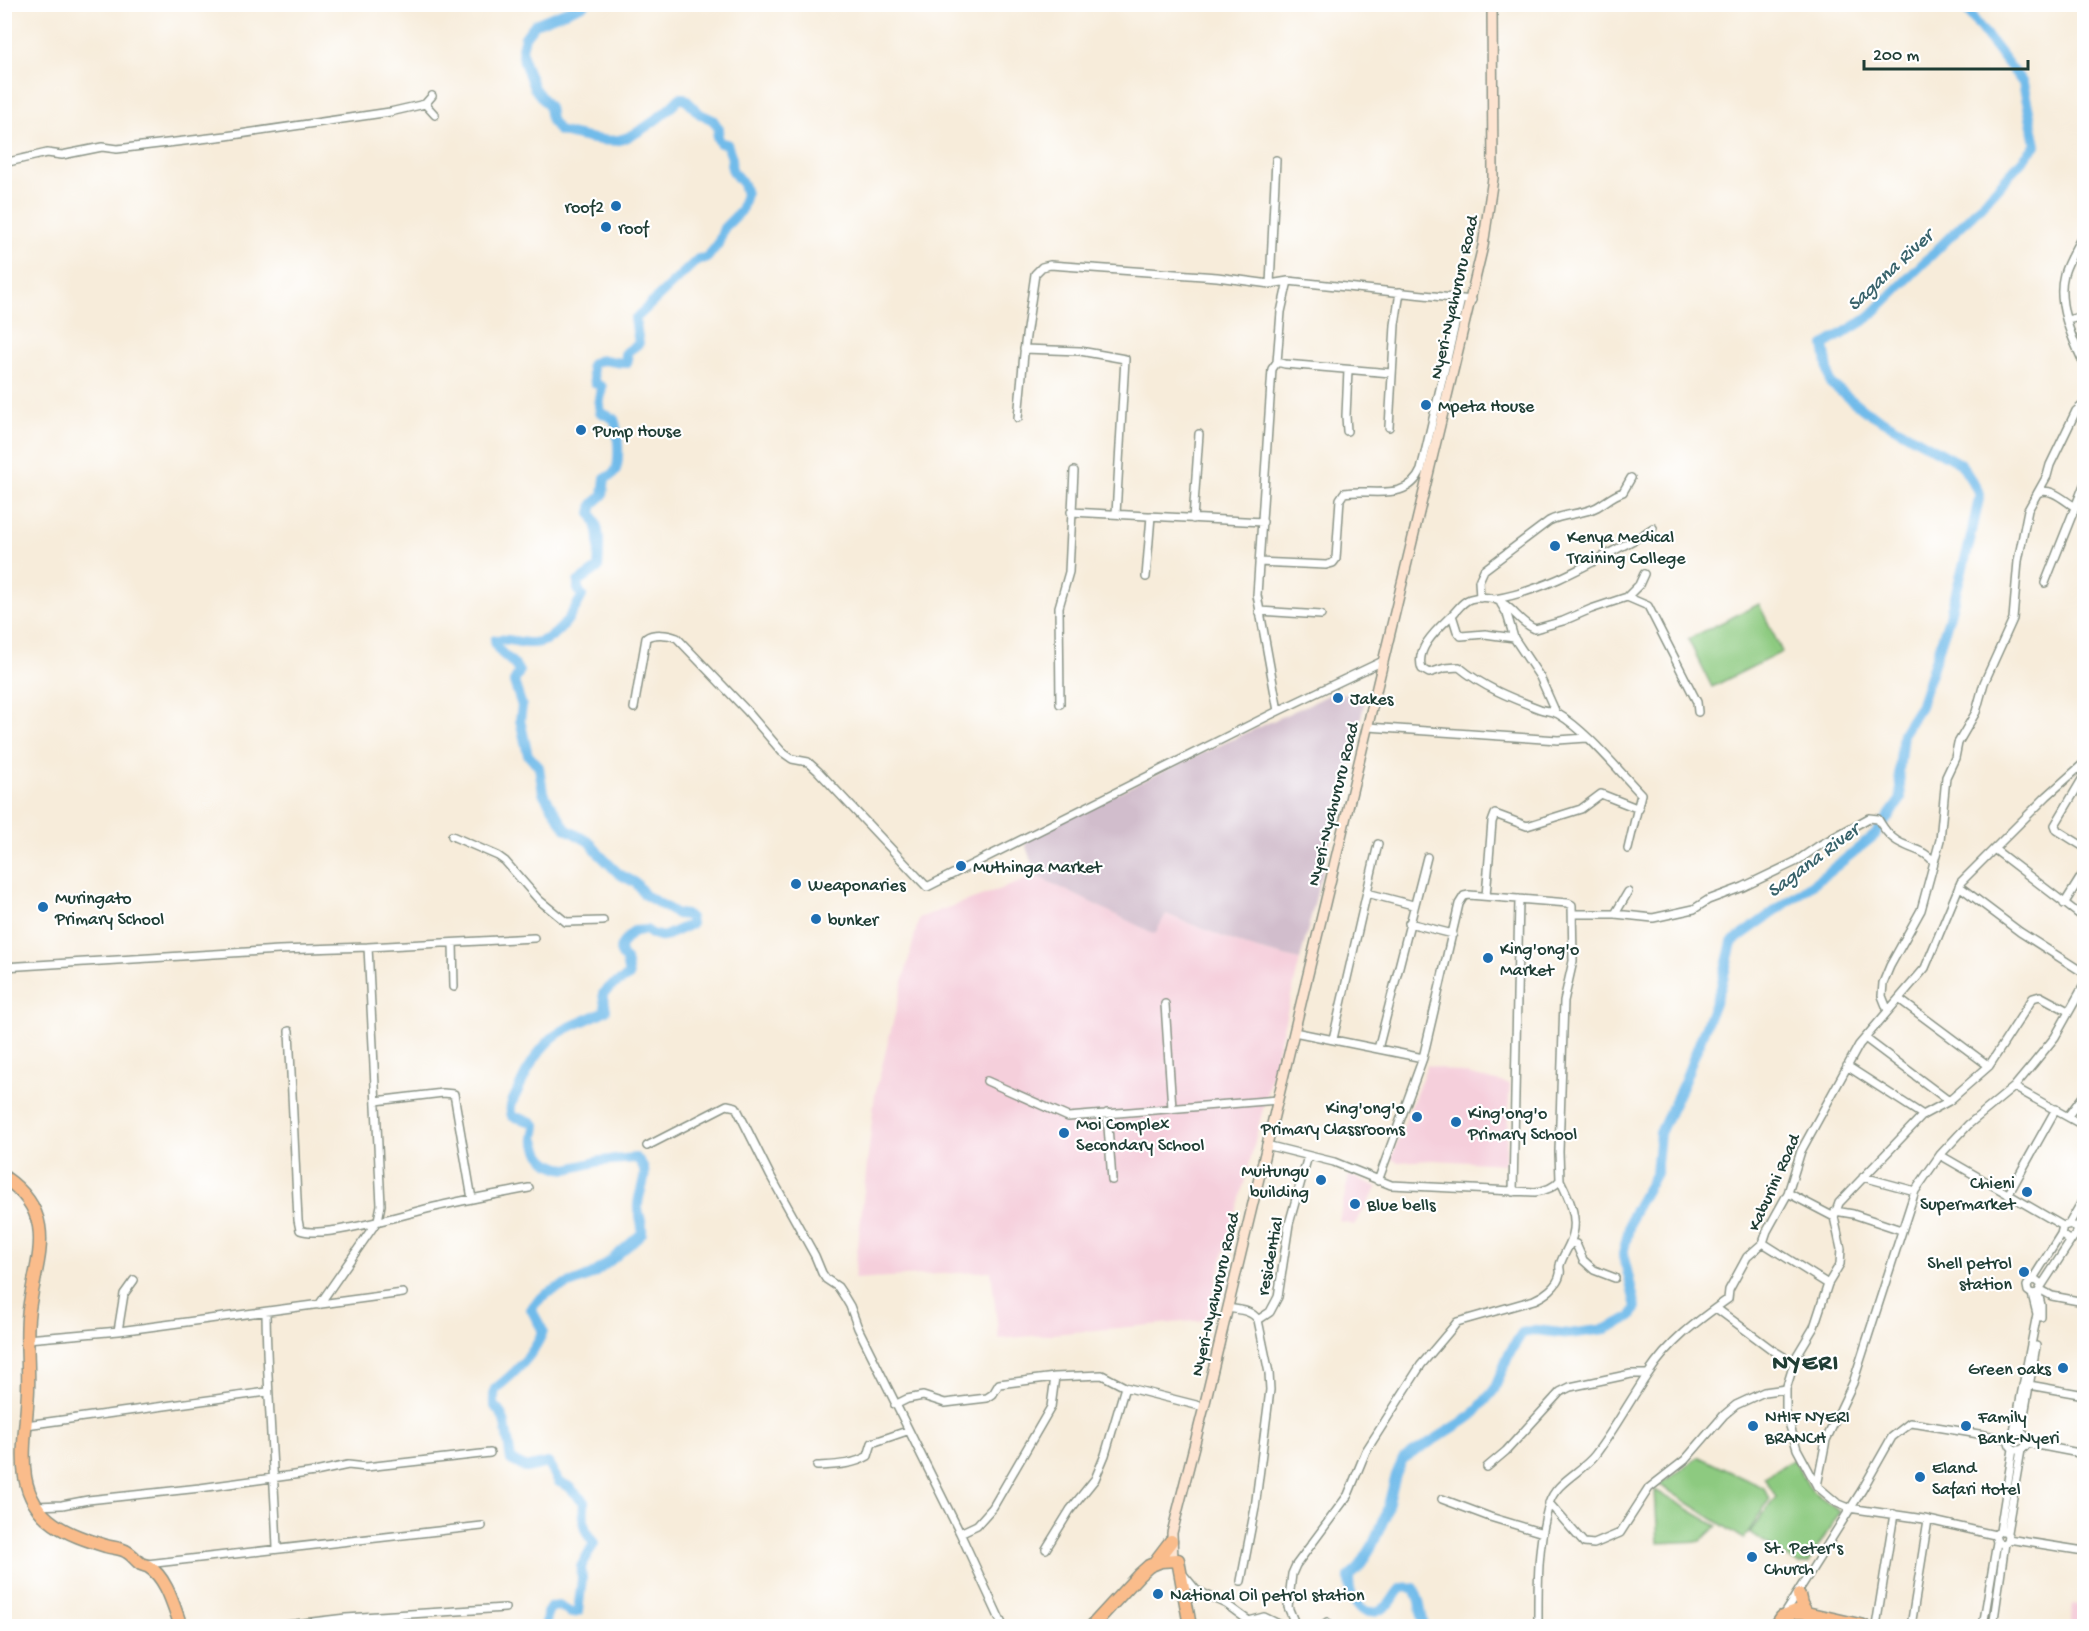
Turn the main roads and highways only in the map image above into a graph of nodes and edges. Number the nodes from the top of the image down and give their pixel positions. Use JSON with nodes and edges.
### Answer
{"nodes":[{"id":1,"x":1492,"y":4,"type":"edge"},
{"id":2,"x":4,"y":1177,"type":"edge"},
{"id":3,"x":1190,"y":1465,"type":"junction"},
{"id":4,"x":1171,"y":1541,"type":"junction"},
{"id":5,"x":1157,"y":1564,"type":"junction"},
{"id":6,"x":1176,"y":1566,"type":"junction"},
{"id":7,"x":1799,"y":1595,"type":"road end"},
{"id":8,"x":1806,"y":1612,"type":"junction"},
{"id":9,"x":1828,"y":1618,"type":"junction"},
{"id":10,"x":1782,"y":1622,"type":"edge"},
{"id":11,"x":181,"y":1626,"type":"edge"},
{"id":12,"x":1092,"y":1626,"type":"edge"},
{"id":13,"x":1189,"y":1626,"type":"edge"},
{"id":14,"x":1864,"y":1626,"type":"edge"}],
"edges":[{"from":1,"to":3,"type":"main road","name":"Nyeri-Nyahururu Road"},
{"from":2,"to":11,"type":"highway"},
{"from":3,"to":4,"type":"main road","name":"Nyeri-Nyahururu Road"},
{"from":3,"to":6,"type":"main road","name":"Nyeri-Nyahururu Road"},
{"from":4,"to":5,"type":"highway"},
{"from":4,"to":6,"type":"main road","name":"Nyeri-Nyahururu Road"},
{"from":5,"to":6,"type":"highway"},
{"from":5,"to":12,"type":"highway"},
{"from":6,"to":13,"type":"highway"},
{"from":7,"to":8,"type":"highway"},
{"from":8,"to":9,"type":"highway"},
{"from":8,"to":10,"type":"highway"},
{"from":9,"to":10,"type":"highway"},
{"from":9,"to":14,"type":"highway"}]}
